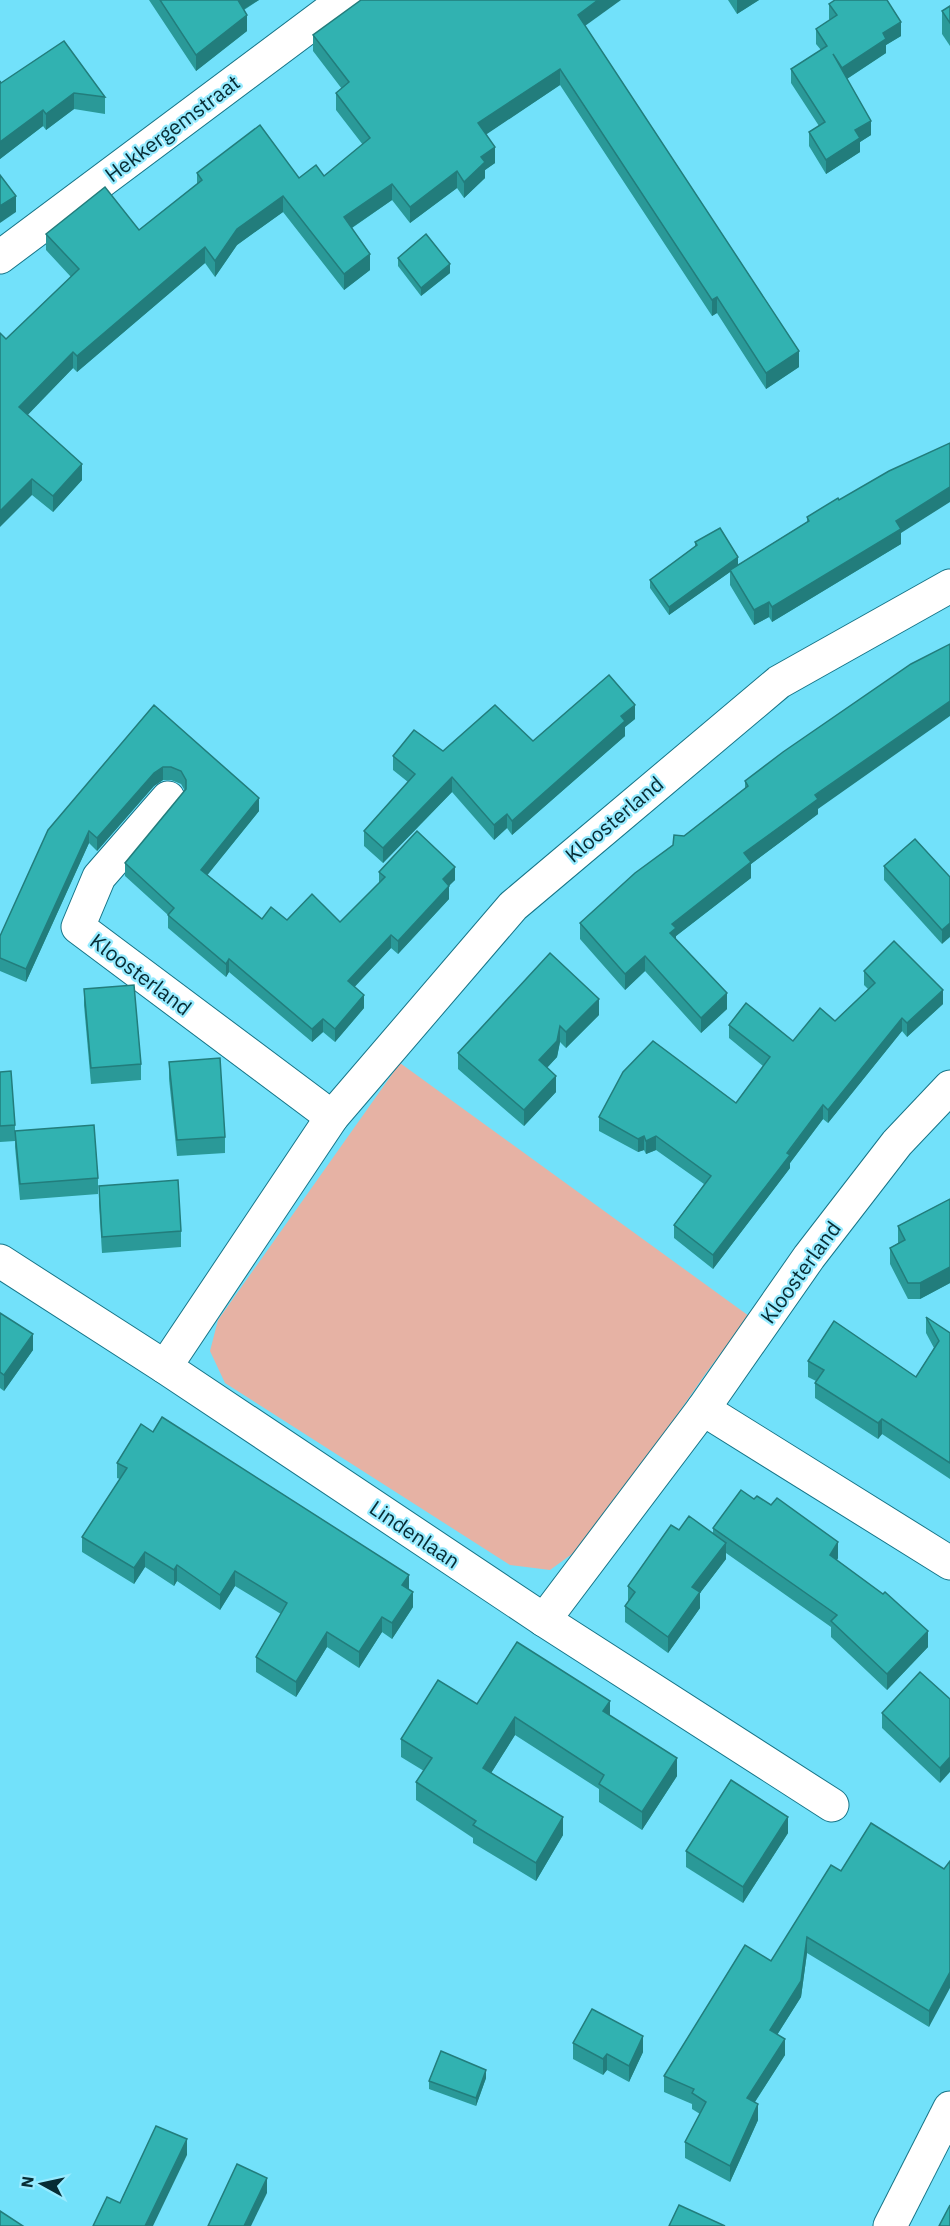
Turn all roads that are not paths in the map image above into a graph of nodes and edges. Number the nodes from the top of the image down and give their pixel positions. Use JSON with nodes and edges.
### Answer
{"nodes":[{"id":1,"x":344,"y":0,"type":"edge"},
{"id":2,"x":0,"y":257,"type":"edge"},
{"id":3,"x":950,"y":586,"type":"edge"},
{"id":4,"x":168,"y":798,"type":"dead end"},
{"id":5,"x":950,"y":1087,"type":"edge"},
{"id":6,"x":332,"y":1117,"type":"junction"},
{"id":7,"x":0,"y":1261,"type":"edge"},
{"id":8,"x":165,"y":1367,"type":"junction"},
{"id":9,"x":703,"y":1409,"type":"junction"},
{"id":10,"x":950,"y":1563,"type":"edge"},
{"id":11,"x":544,"y":1620,"type":"junction"},
{"id":12,"x":832,"y":1805,"type":"dead end"},
{"id":13,"x":950,"y":2108,"type":"edge"},
{"id":14,"x":890,"y":2226,"type":"edge"}],
"edges":[{"from":1,"to":2,"type":"street","name":"Hekkergemstraat"},
{"from":3,"to":6,"type":"street","name":"Kloosterland"},
{"from":4,"to":6,"type":"street","name":"Kloosterland"},
{"from":5,"to":9,"type":"street","name":"Kloosterland"},
{"from":6,"to":8,"type":"street","name":"Kloosterland"},
{"from":7,"to":8,"type":"street","name":"Lindenlaan"},
{"from":8,"to":11,"type":"street","name":"Lindenlaan"},
{"from":9,"to":10,"type":"street"},
{"from":9,"to":11,"type":"street","name":"Kloosterland"},
{"from":11,"to":12,"type":"street","name":"Lindenlaan"},
{"from":13,"to":14,"type":"street"}]}
